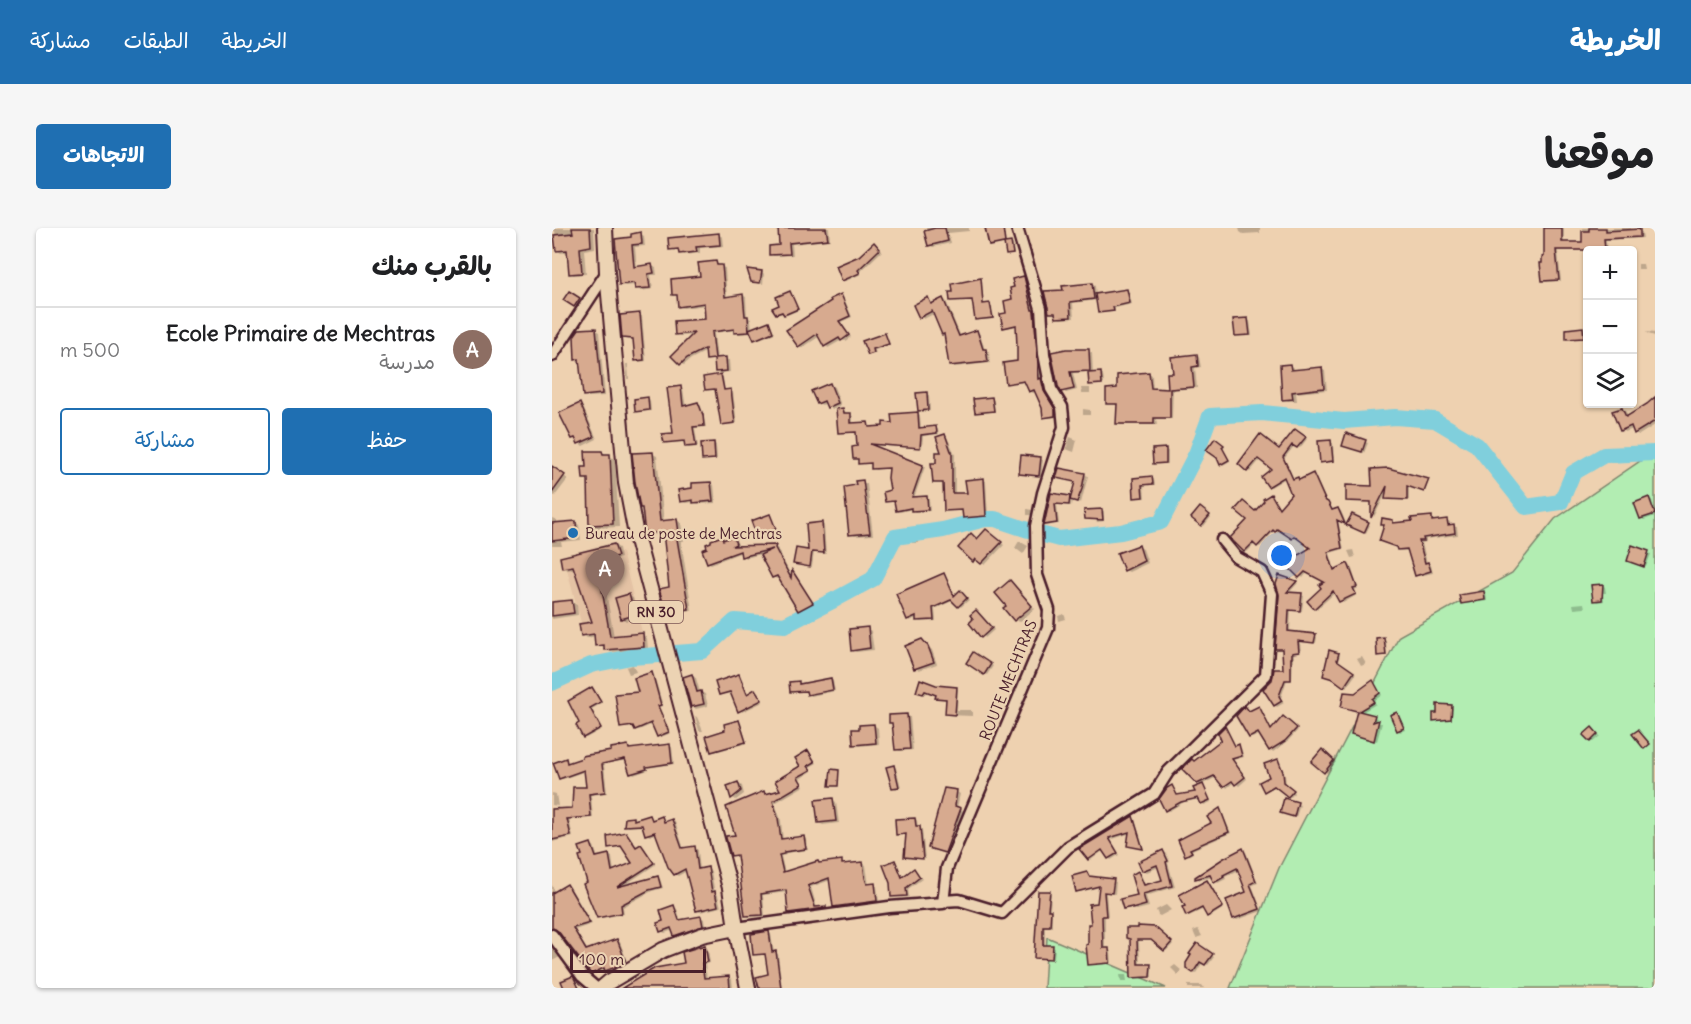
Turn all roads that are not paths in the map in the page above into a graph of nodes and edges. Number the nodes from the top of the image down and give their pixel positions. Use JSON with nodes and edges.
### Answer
{"nodes":[{"id":1,"x":606,"y":228,"type":"edge"},
{"id":2,"x":1017,"y":228,"type":"edge"},
{"id":3,"x":607,"y":272,"type":"junction"},
{"id":4,"x":552,"y":356,"type":"edge"},
{"id":5,"x":1222,"y":540,"type":"dead end"},
{"id":6,"x":943,"y":901,"type":"junction"},
{"id":7,"x":735,"y":928,"type":"junction"},
{"id":8,"x":552,"y":935,"type":"edge"},
{"id":9,"x":596,"y":988,"type":"edge"},
{"id":10,"x":602,"y":988,"type":"edge"},
{"id":11,"x":748,"y":988,"type":"edge"}],
"edges":[{"from":1,"to":3,"type":"main road","number":"RN 30"},
{"from":2,"to":6,"type":"street","name":"ROUTE MECHTRAS"},
{"from":3,"to":4,"type":"street"},
{"from":3,"to":7,"type":"main road","number":"RN 30"},
{"from":5,"to":6,"type":"street"},
{"from":6,"to":7,"type":"street"},
{"from":7,"to":10,"type":"main road"},
{"from":7,"to":11,"type":"main road","number":"RN 30"},
{"from":8,"to":9,"type":"street"}]}
